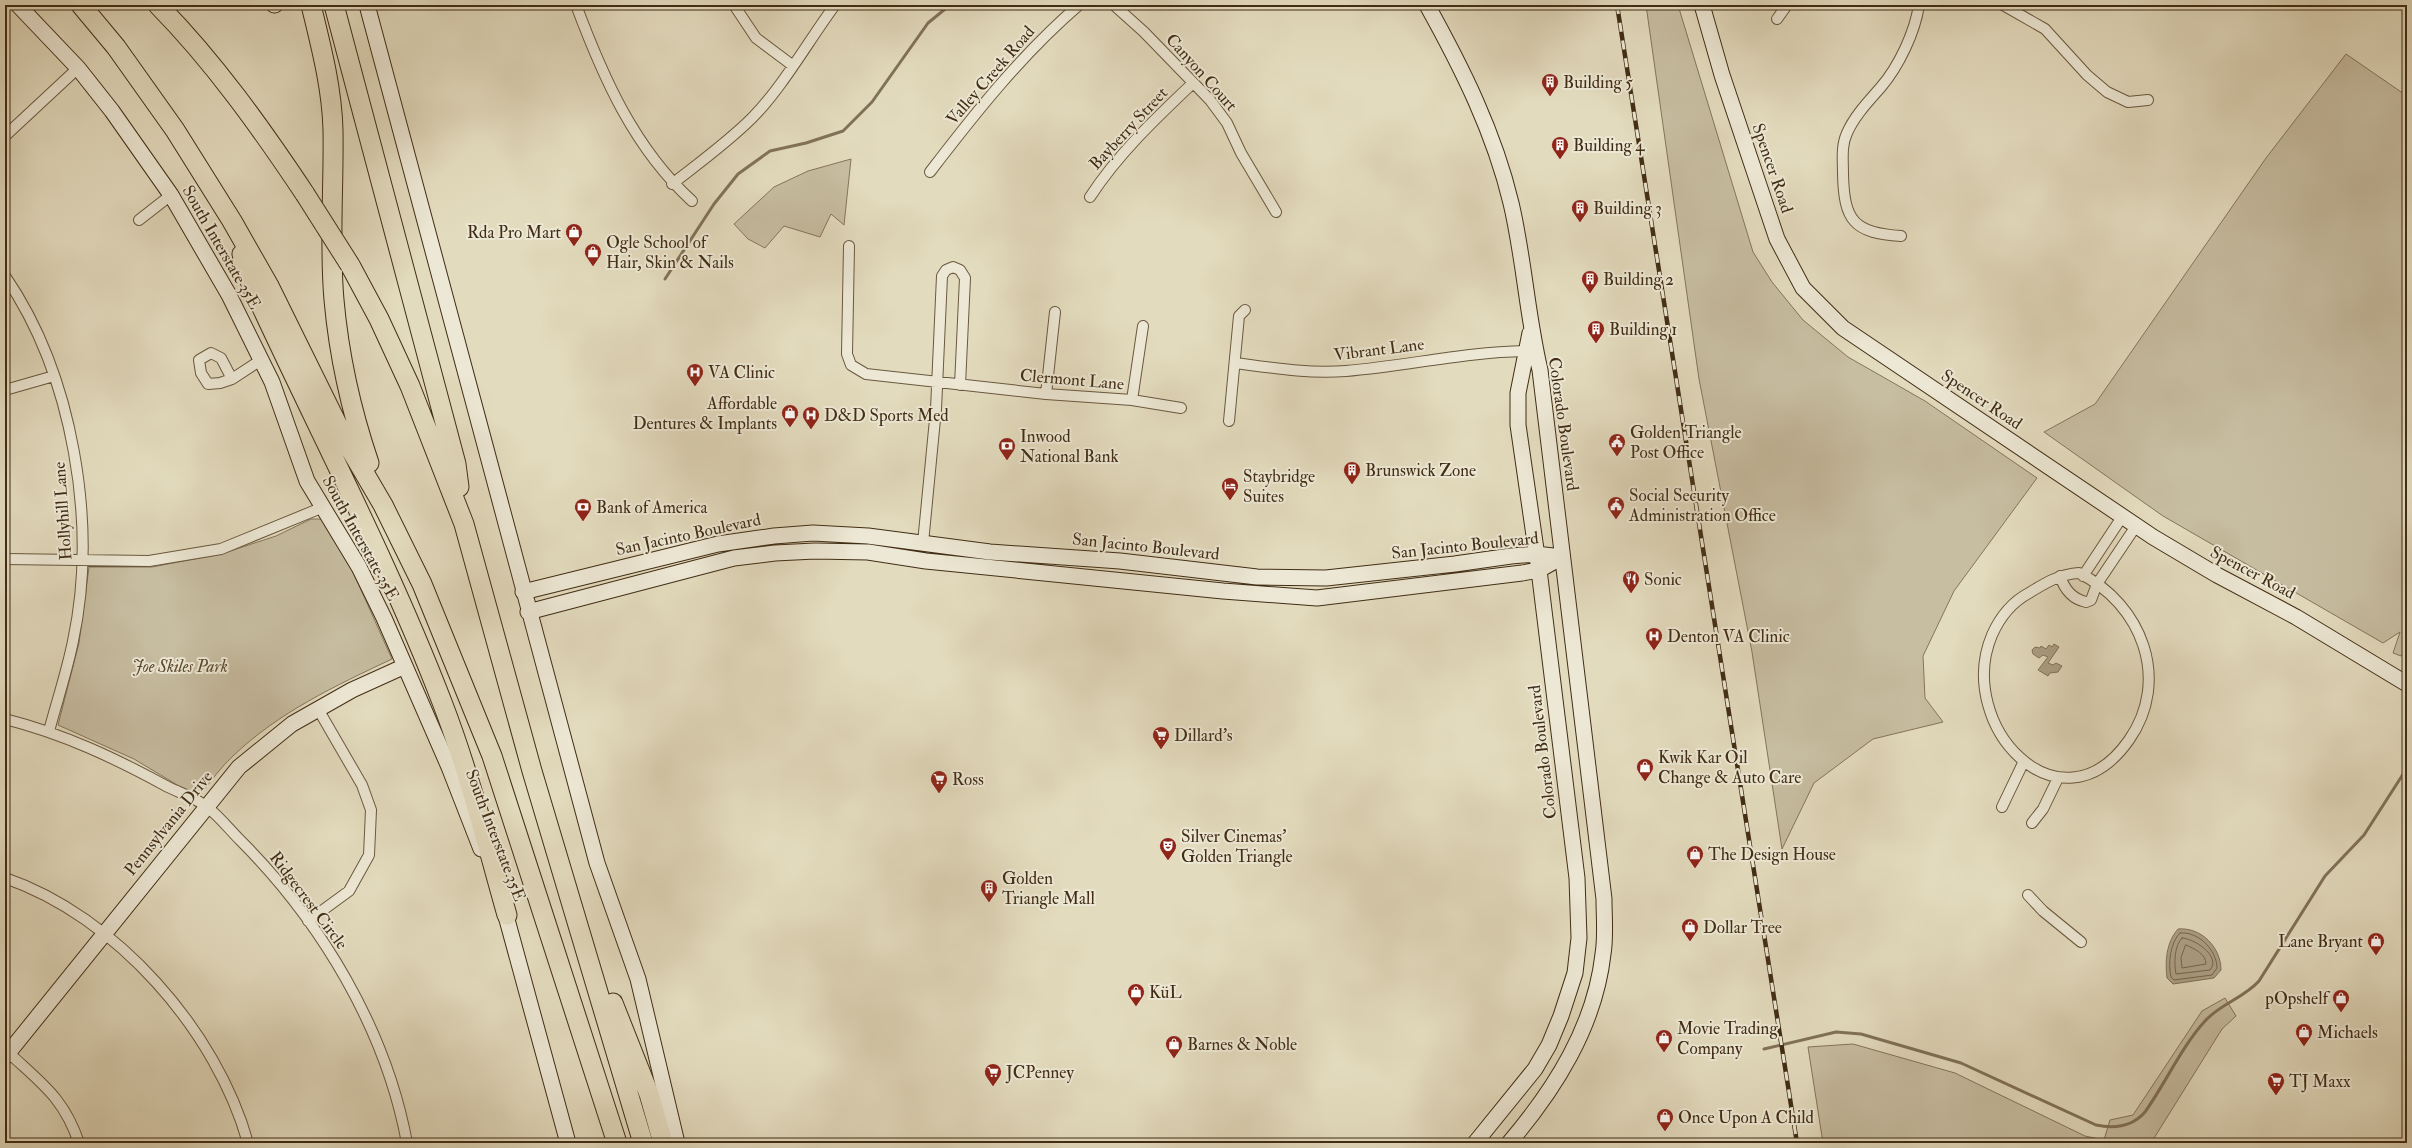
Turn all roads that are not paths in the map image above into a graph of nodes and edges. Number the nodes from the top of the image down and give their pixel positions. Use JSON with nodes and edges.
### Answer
{"nodes":[{"id":1,"x":18,"y":5,"type":"edge"},
{"id":2,"x":81,"y":5,"type":"edge"},
{"id":3,"x":158,"y":5,"type":"edge"},
{"id":4,"x":311,"y":5,"type":"edge"},
{"id":5,"x":334,"y":5,"type":"edge"},
{"id":6,"x":367,"y":5,"type":"edge"},
{"id":7,"x":576,"y":5,"type":"edge"},
{"id":8,"x":734,"y":5,"type":"edge"},
{"id":9,"x":835,"y":5,"type":"edge"},
{"id":10,"x":1079,"y":5,"type":"edge"},
{"id":11,"x":1114,"y":5,"type":"edge"},
{"id":12,"x":1427,"y":5,"type":"edge"},
{"id":13,"x":1702,"y":5,"type":"edge"},
{"id":14,"x":1786,"y":5,"type":"edge"},
{"id":15,"x":1919,"y":5,"type":"edge"},
{"id":16,"x":2003,"y":5,"type":"edge"},
{"id":17,"x":1778,"y":19,"type":"dead end"},
{"id":18,"x":792,"y":65,"type":"junction"},
{"id":19,"x":78,"y":68,"type":"junction"},
{"id":20,"x":1193,"y":83,"type":"junction"},
{"id":21,"x":2148,"y":100,"type":"dead end"},
{"id":22,"x":5,"y":136,"type":"edge"},
{"id":23,"x":930,"y":172,"type":"dead end"},
{"id":24,"x":672,"y":184,"type":"junction"},
{"id":25,"x":171,"y":195,"type":"junction"},
{"id":26,"x":1090,"y":197,"type":"dead end"},
{"id":27,"x":692,"y":202,"type":"dead end"},
{"id":28,"x":1276,"y":212,"type":"dead end"},
{"id":29,"x":138,"y":220,"type":"dead end"},
{"id":30,"x":232,"y":221,"type":"junction"},
{"id":31,"x":1901,"y":236,"type":"dead end"},
{"id":32,"x":849,"y":246,"type":"dead end"},
{"id":33,"x":5,"y":276,"type":"edge"},
{"id":34,"x":1245,"y":310,"type":"dead end"},
{"id":35,"x":1055,"y":312,"type":"dead end"},
{"id":36,"x":1144,"y":326,"type":"dead end"},
{"id":37,"x":1530,"y":330,"type":"junction"},
{"id":38,"x":1525,"y":351,"type":"junction"},
{"id":39,"x":261,"y":360,"type":"junction"},
{"id":40,"x":1236,"y":363,"type":"junction"},
{"id":41,"x":54,"y":376,"type":"junction"},
{"id":42,"x":232,"y":379,"type":"dead end"},
{"id":43,"x":938,"y":382,"type":"junction"},
{"id":44,"x":960,"y":385,"type":"junction"},
{"id":45,"x":5,"y":390,"type":"edge"},
{"id":46,"x":1046,"y":394,"type":"junction"},
{"id":47,"x":1132,"y":400,"type":"junction"},
{"id":48,"x":1181,"y":408,"type":"dead end"},
{"id":49,"x":1229,"y":421,"type":"dead end"},
{"id":50,"x":383,"y":505,"type":"junction"},
{"id":51,"x":321,"y":508,"type":"junction"},
{"id":52,"x":2122,"y":517,"type":"junction"},
{"id":53,"x":464,"y":524,"type":"junction"},
{"id":54,"x":2136,"y":526,"type":"junction"},
{"id":55,"x":774,"y":536,"type":"junction"},
{"id":56,"x":923,"y":543,"type":"junction"},
{"id":57,"x":943,"y":546,"type":"junction"},
{"id":58,"x":775,"y":553,"type":"junction"},
{"id":59,"x":1536,"y":554,"type":"junction"},
{"id":60,"x":1562,"y":557,"type":"junction"},
{"id":61,"x":5,"y":558,"type":"edge"},
{"id":62,"x":83,"y":561,"type":"junction"},
{"id":63,"x":926,"y":561,"type":"junction"},
{"id":64,"x":941,"y":562,"type":"junction"},
{"id":65,"x":1156,"y":566,"type":"junction"},
{"id":66,"x":1412,"y":569,"type":"junction"},
{"id":67,"x":1539,"y":570,"type":"junction"},
{"id":68,"x":2060,"y":576,"type":"junction"},
{"id":69,"x":2083,"y":576,"type":"junction"},
{"id":70,"x":1155,"y":583,"type":"junction"},
{"id":71,"x":2097,"y":584,"type":"junction"},
{"id":72,"x":1422,"y":586,"type":"junction"},
{"id":73,"x":1406,"y":588,"type":"junction"},
{"id":74,"x":523,"y":592,"type":"junction"},
{"id":75,"x":528,"y":612,"type":"junction"},
{"id":76,"x":405,"y":666,"type":"junction"},
{"id":77,"x":2407,"y":684,"type":"edge"},
{"id":78,"x":318,"y":709,"type":"junction"},
{"id":79,"x":5,"y":720,"type":"edge"},
{"id":80,"x":49,"y":731,"type":"junction"},
{"id":81,"x":2024,"y":761,"type":"junction"},
{"id":82,"x":2058,"y":778,"type":"junction"},
{"id":83,"x":206,"y":806,"type":"junction"},
{"id":84,"x":2002,"y":807,"type":"dead end"},
{"id":85,"x":2032,"y":823,"type":"dead end"},
{"id":86,"x":5,"y":878,"type":"edge"},
{"id":87,"x":570,"y":893,"type":"junction"},
{"id":88,"x":2028,"y":895,"type":"dead end"},
{"id":89,"x":507,"y":916,"type":"junction"},
{"id":90,"x":308,"y":921,"type":"junction"},
{"id":91,"x":104,"y":933,"type":"junction"},
{"id":92,"x":2081,"y":942,"type":"dead end"},
{"id":93,"x":7,"y":1055,"type":"edge"},
{"id":94,"x":1532,"y":1073,"type":"junction"},
{"id":95,"x":1551,"y":1088,"type":"junction"},
{"id":96,"x":80,"y":1143,"type":"edge"},
{"id":97,"x":248,"y":1143,"type":"edge"},
{"id":98,"x":407,"y":1143,"type":"edge"},
{"id":99,"x":568,"y":1143,"type":"edge"},
{"id":100,"x":617,"y":1143,"type":"edge"},
{"id":101,"x":643,"y":1143,"type":"edge"},
{"id":102,"x":663,"y":1143,"type":"edge"},
{"id":103,"x":677,"y":1143,"type":"edge"},
{"id":104,"x":1475,"y":1143,"type":"edge"},
{"id":105,"x":1509,"y":1143,"type":"edge"}],
"edges":[{"from":1,"to":19,"type":"main road","name":"South Interstate 35E"},
{"from":2,"to":30,"type":"highway"},
{"from":3,"to":53,"type":"highway","bridge":true},
{"from":4,"to":50,"type":"highway"},
{"from":5,"to":53,"type":"highway"},
{"from":6,"to":74,"type":"main road"},
{"from":7,"to":24,"type":"street"},
{"from":8,"to":18,"type":"street"},
{"from":9,"to":18,"type":"street"},
{"from":10,"to":23,"type":"street","name":"Valley Creek Road"},
{"from":11,"to":20,"type":"street","name":"Canyon Court"},
{"from":12,"to":37,"type":"main road","name":"Colorado Boulevard"},
{"from":13,"to":52,"type":"main road","name":"Spencer Road"},
{"from":14,"to":17,"type":"street"},
{"from":15,"to":31,"type":"street"},
{"from":16,"to":21,"type":"street"},
{"from":18,"to":24,"type":"street"},
{"from":19,"to":22,"type":"street"},
{"from":19,"to":25,"type":"main road","name":"South Interstate 35E"},
{"from":20,"to":26,"type":"street","name":"Bayberry Street"},
{"from":20,"to":28,"type":"street","name":"Canyon Court"},
{"from":24,"to":27,"type":"street"},
{"from":25,"to":29,"type":"street"},
{"from":25,"to":39,"type":"main road","name":"South Interstate 35E"},
{"from":30,"to":50,"type":"highway"},
{"from":30,"to":89,"type":"highway"},
{"from":32,"to":43,"type":"street","name":"Clermont Lane"},
{"from":33,"to":41,"type":"street","name":"Hollyhill Lane"},
{"from":34,"to":40,"type":"street"},
{"from":35,"to":46,"type":"street"},
{"from":36,"to":47,"type":"street"},
{"from":37,"to":38,"type":"main road","name":"Colorado Boulevard"},
{"from":37,"to":60,"type":"main road","name":"Colorado Boulevard"},
{"from":38,"to":40,"type":"street","name":"Vibrant Lane"},
{"from":38,"to":59,"type":"main road","name":"Colorado Boulevard"},
{"from":39,"to":42,"type":"street"},
{"from":39,"to":51,"type":"main road","name":"South Interstate 35E"},
{"from":40,"to":49,"type":"street"},
{"from":41,"to":45,"type":"street"},
{"from":41,"to":62,"type":"street","name":"Hollyhill Lane"},
{"from":43,"to":44,"type":"street","name":"Clermont Lane"},
{"from":43,"to":44,"type":"street"},
{"from":43,"to":56,"type":"street"},
{"from":44,"to":46,"type":"street","name":"Clermont Lane"},
{"from":46,"to":47,"type":"street","name":"Clermont Lane"},
{"from":47,"to":48,"type":"street","name":"Clermont Lane"},
{"from":50,"to":100,"type":"highway"},
{"from":51,"to":62,"type":"street"},
{"from":51,"to":76,"type":"main road","name":"South Interstate 35E"},
{"from":52,"to":54,"type":"main road","name":"Spencer Road"},
{"from":52,"to":69,"type":"street"},
{"from":53,"to":87,"type":"highway"},
{"from":54,"to":71,"type":"street"},
{"from":54,"to":77,"type":"main road","name":"Spencer Road"},
{"from":55,"to":56,"type":"main road","name":"San Jacinto Boulevard"},
{"from":55,"to":58,"type":"main road"},
{"from":55,"to":74,"type":"main road","name":"San Jacinto Boulevard"},
{"from":56,"to":57,"type":"main road","name":"San Jacinto Boulevard"},
{"from":56,"to":63,"type":"main road"},
{"from":57,"to":64,"type":"main road"},
{"from":57,"to":65,"type":"main road","name":"San Jacinto Boulevard"},
{"from":58,"to":63,"type":"main road","name":"San Jacinto Boulevard"},
{"from":58,"to":75,"type":"main road","name":"San Jacinto Boulevard"},
{"from":59,"to":60,"type":"main road","name":"San Jacinto Boulevard"},
{"from":59,"to":66,"type":"main road","name":"San Jacinto Boulevard"},
{"from":59,"to":67,"type":"main road","name":"Colorado Boulevard"},
{"from":60,"to":67,"type":"main road","name":"San Jacinto Boulevard"},
{"from":60,"to":95,"type":"main road","name":"Colorado Boulevard"},
{"from":61,"to":62,"type":"street"},
{"from":62,"to":80,"type":"street","name":"Hollyhill Lane"},
{"from":63,"to":64,"type":"main road","name":"San Jacinto Boulevard"},
{"from":64,"to":70,"type":"main road","name":"San Jacinto Boulevard"},
{"from":65,"to":66,"type":"main road","name":"San Jacinto Boulevard"},
{"from":65,"to":70,"type":"main road"},
{"from":66,"to":72,"type":"main road"},
{"from":66,"to":73,"type":"main road"},
{"from":67,"to":72,"type":"main road","name":"San Jacinto Boulevard"},
{"from":67,"to":94,"type":"main road","name":"Colorado Boulevard"},
{"from":68,"to":69,"type":"street"},
{"from":68,"to":71,"type":"street"},
{"from":68,"to":81,"type":"street"},
{"from":69,"to":71,"type":"street"},
{"from":70,"to":73,"type":"main road","name":"San Jacinto Boulevard"},
{"from":71,"to":82,"type":"street"},
{"from":72,"to":73,"type":"main road","name":"San Jacinto Boulevard"},
{"from":74,"to":75,"type":"main road"},
{"from":75,"to":103,"type":"main road"},
{"from":76,"to":78,"type":"main road","name":"Pennsylvania Drive"},
{"from":76,"to":89,"type":"main road","name":"South Interstate 35E"},
{"from":78,"to":83,"type":"main road","name":"Pennsylvania Drive"},
{"from":78,"to":90,"type":"street"},
{"from":79,"to":80,"type":"street","name":"Ridgecrest Circle"},
{"from":80,"to":83,"type":"street","name":"Ridgecrest Circle"},
{"from":81,"to":82,"type":"street"},
{"from":81,"to":84,"type":"street"},
{"from":82,"to":85,"type":"street"},
{"from":83,"to":90,"type":"street","name":"Ridgecrest Circle"},
{"from":83,"to":91,"type":"main road","name":"Pennsylvania Drive"},
{"from":86,"to":91,"type":"street"},
{"from":87,"to":101,"type":"highway"},
{"from":87,"to":102,"type":"highway"},
{"from":88,"to":92,"type":"street"},
{"from":89,"to":99,"type":"main road","name":"South Interstate 35E"},
{"from":90,"to":98,"type":"street","name":"Ridgecrest Circle"},
{"from":91,"to":93,"type":"main road","name":"Pennsylvania Drive"},
{"from":91,"to":97,"type":"street"},
{"from":93,"to":96,"type":"street"},
{"from":94,"to":95,"type":"main road"},
{"from":94,"to":104,"type":"main road","name":"Colorado Boulevard"},
{"from":95,"to":105,"type":"main road","name":"Colorado Boulevard"}]}
